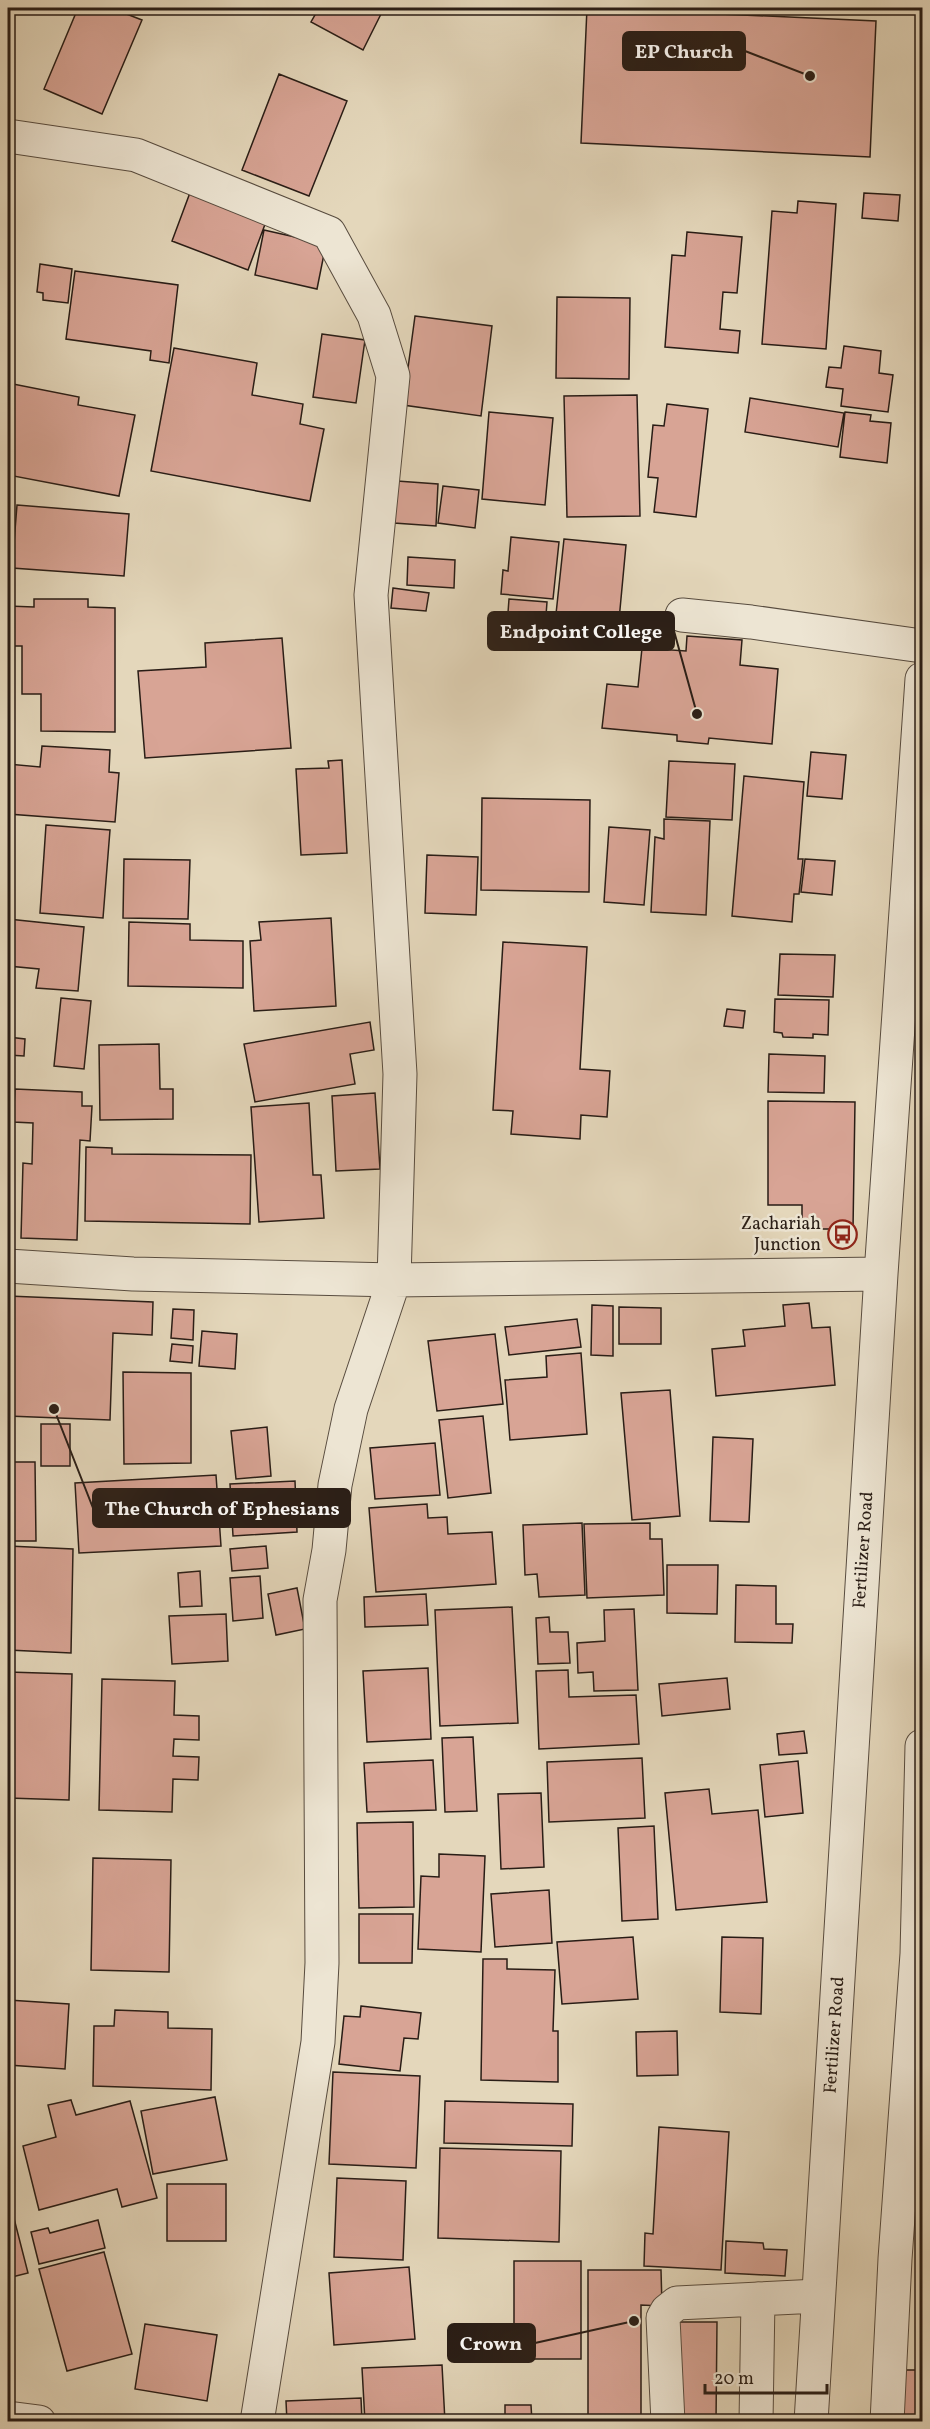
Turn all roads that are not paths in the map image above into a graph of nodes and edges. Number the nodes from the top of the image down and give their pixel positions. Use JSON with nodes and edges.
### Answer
{"nodes":[{"id":1,"x":8,"y":136,"type":"edge"},
{"id":2,"x":682,"y":615,"type":"dead end"},
{"id":3,"x":922,"y":646,"type":"edge"},
{"id":4,"x":922,"y":679,"type":"edge"},
{"id":5,"x":910,"y":1030,"type":"edge"},
{"id":6,"x":8,"y":1266,"type":"edge"},
{"id":7,"x":881,"y":1274,"type":"junction"},
{"id":8,"x":394,"y":1280,"type":"junction"},
{"id":9,"x":922,"y":1746,"type":"edge"},
{"id":10,"x":818,"y":2296,"type":"junction"},
{"id":11,"x":758,"y":2299,"type":"junction"},
{"id":12,"x":8,"y":2418,"type":"edge"},
{"id":13,"x":39,"y":2421,"type":"edge"},
{"id":14,"x":257,"y":2421,"type":"edge"},
{"id":15,"x":668,"y":2421,"type":"edge"},
{"id":16,"x":756,"y":2421,"type":"edge"},
{"id":17,"x":811,"y":2421,"type":"edge"},
{"id":18,"x":887,"y":2421,"type":"edge"}],
"edges":[{"from":1,"to":8,"type":"street"},
{"from":2,"to":3,"type":"street"},
{"from":4,"to":5,"type":"street","name":"Fertilizer Road"},
{"from":5,"to":7,"type":"street","name":"Fertilizer Road"},
{"from":6,"to":8,"type":"street"},
{"from":7,"to":8,"type":"street"},
{"from":7,"to":10,"type":"street","name":"Fertilizer Road"},
{"from":8,"to":14,"type":"street"},
{"from":9,"to":18,"type":"street"},
{"from":10,"to":11,"type":"street"},
{"from":10,"to":17,"type":"street","name":"Fertilizer Road"},
{"from":11,"to":15,"type":"street"},
{"from":11,"to":16,"type":"street"},
{"from":12,"to":13,"type":"street"}]}
